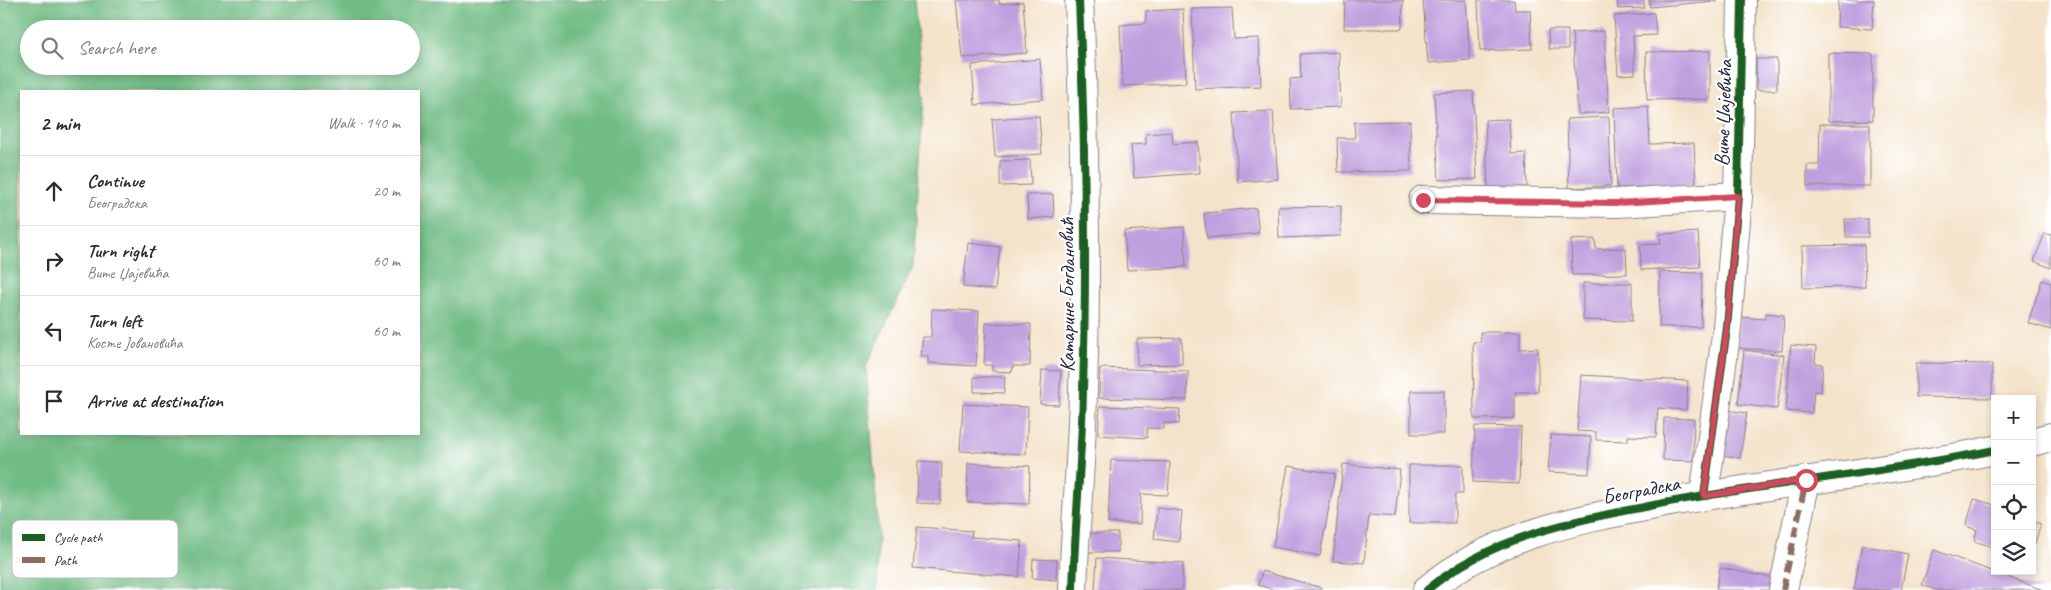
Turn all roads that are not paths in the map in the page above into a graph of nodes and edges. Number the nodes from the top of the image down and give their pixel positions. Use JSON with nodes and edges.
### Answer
{"nodes":[{"id":1,"x":1079,"y":0,"type":"edge"},
{"id":2,"x":1742,"y":0,"type":"edge"},
{"id":3,"x":1738,"y":196,"type":"junction"},
{"id":4,"x":1423,"y":200,"type":"dead end"},
{"id":5,"x":2051,"y":437,"type":"edge"},
{"id":6,"x":2036,"y":441,"type":"edge"},
{"id":7,"x":1991,"y":451,"type":"edge"},
{"id":8,"x":1806,"y":480,"type":"junction"},
{"id":9,"x":1704,"y":496,"type":"junction"},
{"id":10,"x":1074,"y":590,"type":"edge"},
{"id":11,"x":1427,"y":590,"type":"edge"},
{"id":12,"x":1782,"y":590,"type":"edge"}],
"edges":[{"from":1,"to":10,"type":"street","name":"Катарине Богдановић"},
{"from":2,"to":3,"type":"street","name":"Вите Џајевића"},
{"from":3,"to":4,"type":"street"},
{"from":3,"to":9,"type":"street","name":"Вите Џајевића"},
{"from":5,"to":6,"type":"street"},
{"from":7,"to":8,"type":"street","name":"Београдска"},
{"from":8,"to":9,"type":"street","name":"Београдска"},
{"from":8,"to":12,"type":"street"},
{"from":9,"to":11,"type":"street","name":"Београдска"}]}
